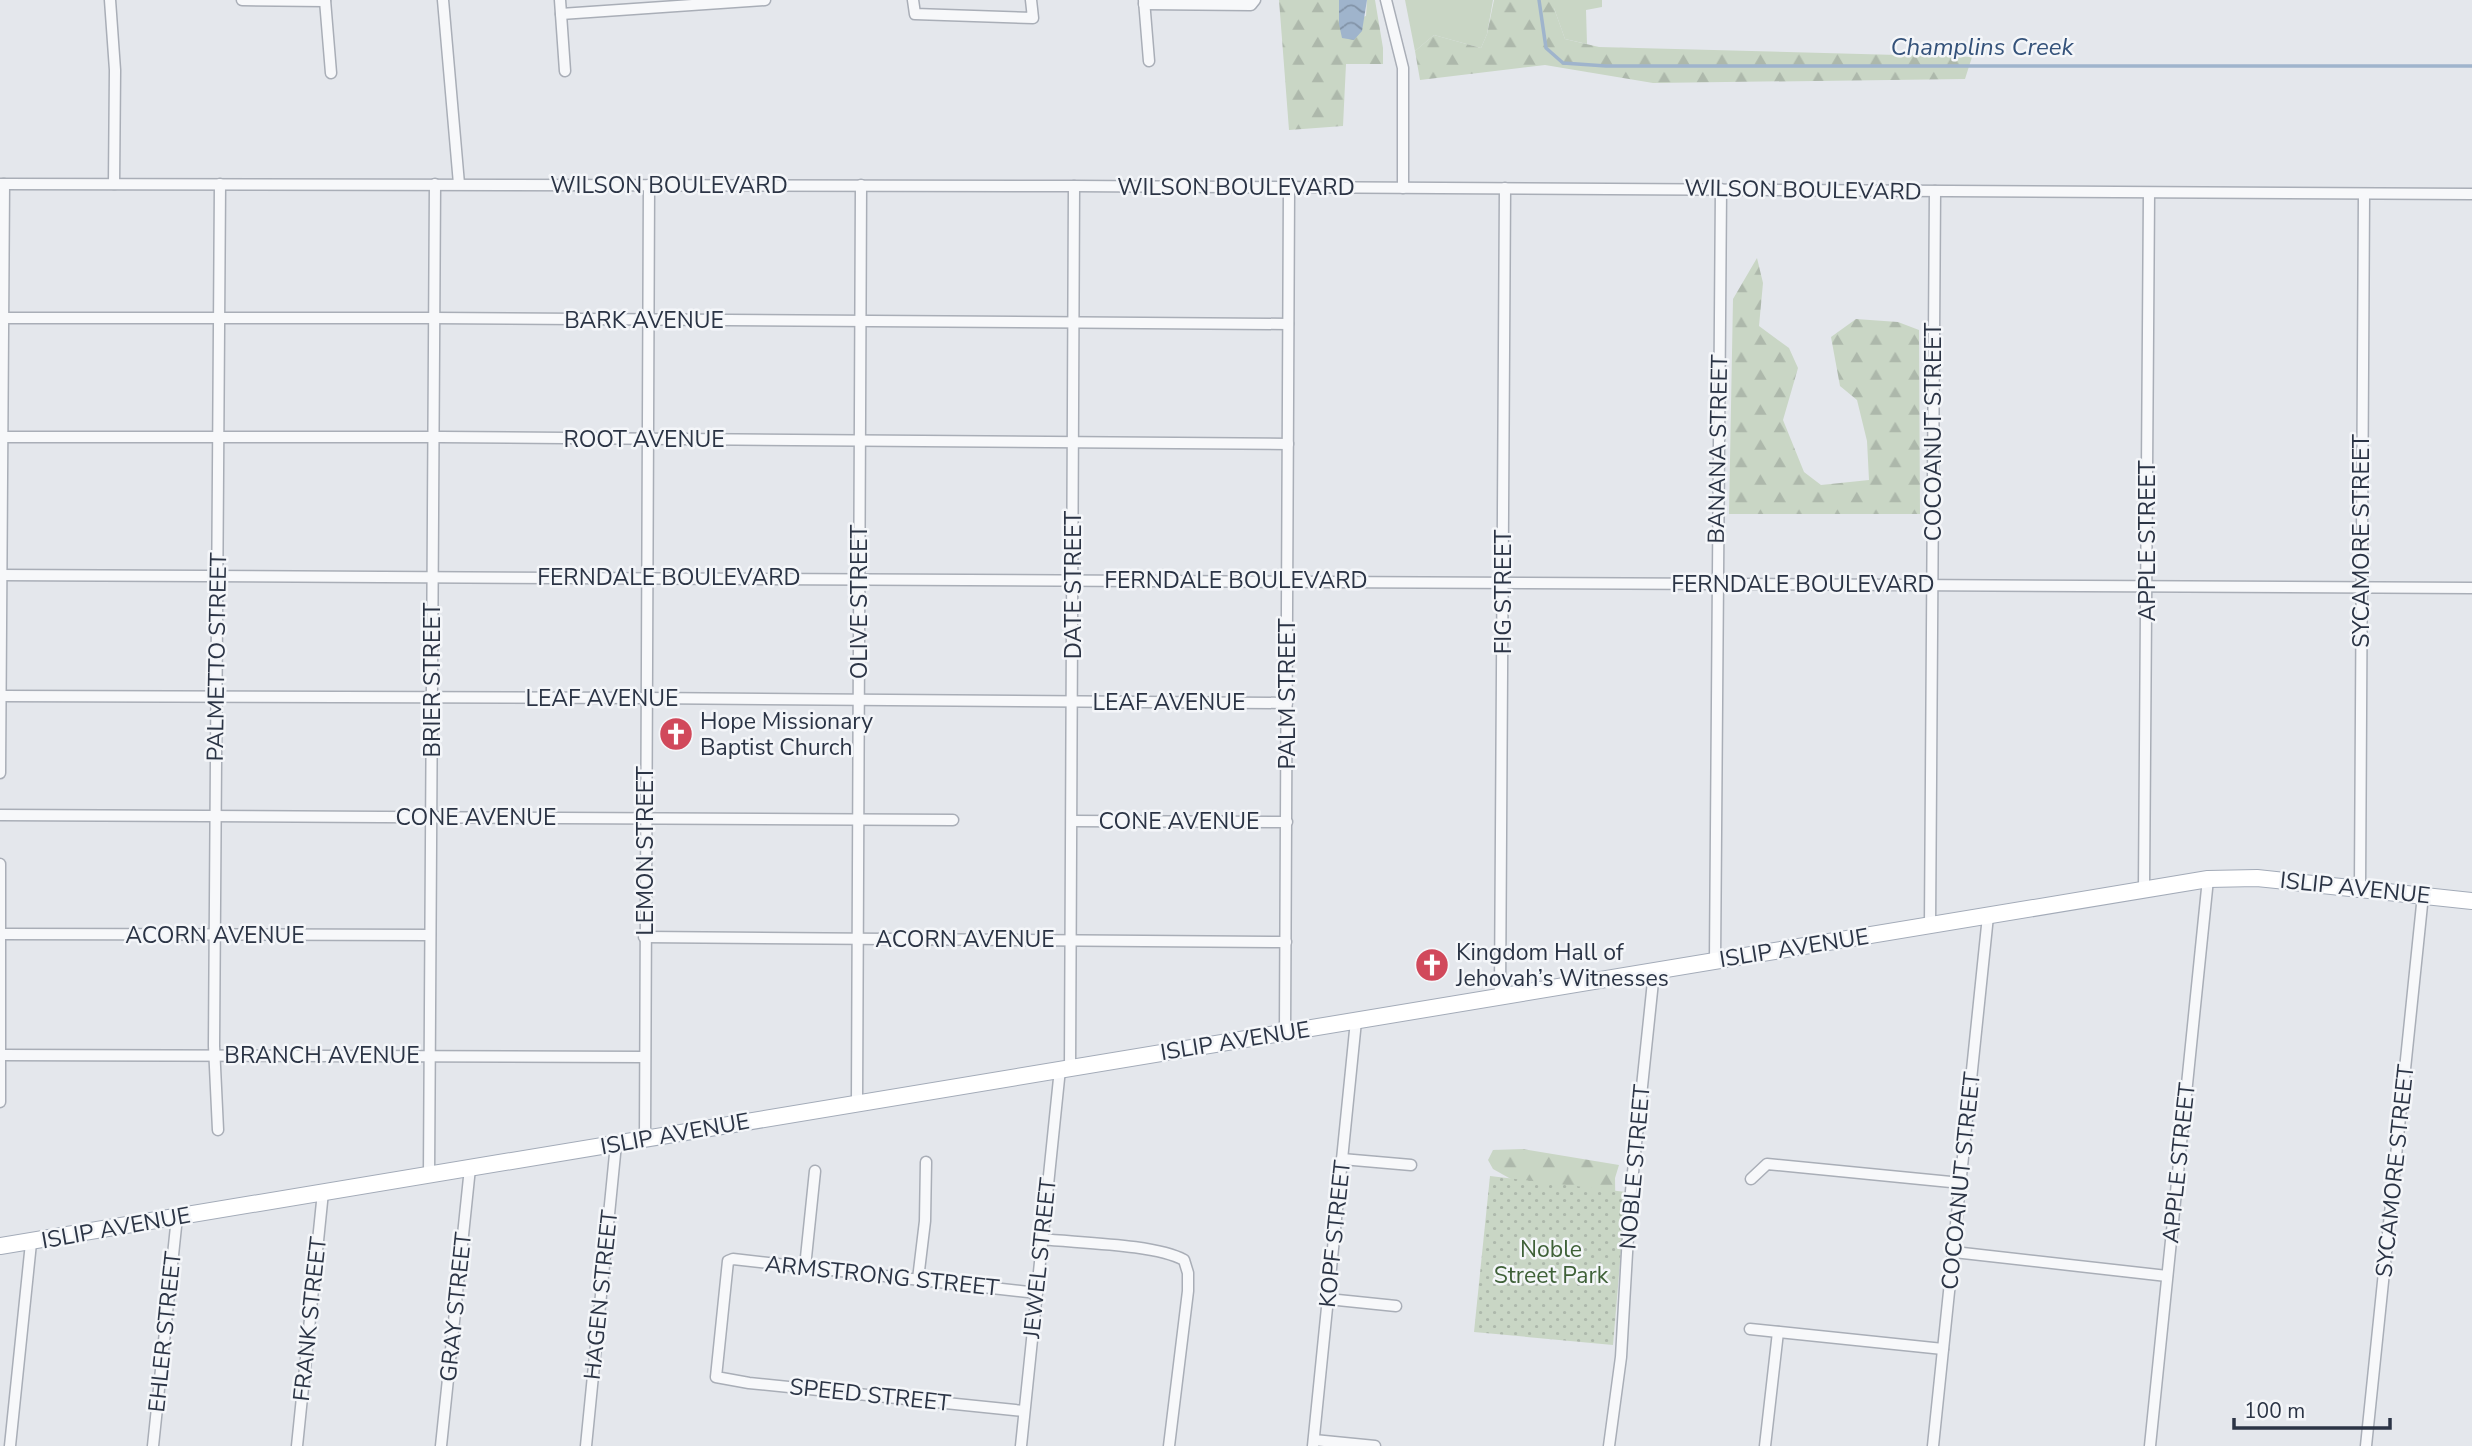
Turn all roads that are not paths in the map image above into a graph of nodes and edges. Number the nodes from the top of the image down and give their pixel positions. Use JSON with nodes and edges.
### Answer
{"nodes":[{"id":1,"x":110,"y":0,"type":"edge"},
{"id":2,"x":242,"y":0,"type":"edge"},
{"id":3,"x":325,"y":0,"type":"edge"},
{"id":4,"x":443,"y":0,"type":"edge"},
{"id":5,"x":560,"y":0,"type":"edge"},
{"id":6,"x":765,"y":0,"type":"edge"},
{"id":7,"x":913,"y":0,"type":"edge"},
{"id":8,"x":1031,"y":0,"type":"edge"},
{"id":9,"x":1255,"y":0,"type":"edge"},
{"id":10,"x":1386,"y":0,"type":"edge"},
{"id":11,"x":1144,"y":2,"type":"edge"},
{"id":12,"x":676,"y":3,"type":"edge"},
{"id":13,"x":561,"y":14,"type":"junction"},
{"id":14,"x":1149,"y":61,"type":"dead end"},
{"id":15,"x":565,"y":71,"type":"dead end"},
{"id":16,"x":331,"y":74,"type":"dead end"},
{"id":17,"x":2,"y":184,"type":"edge"},
{"id":18,"x":114,"y":184,"type":"junction"},
{"id":19,"x":220,"y":184,"type":"junction"},
{"id":20,"x":435,"y":184,"type":"junction"},
{"id":21,"x":459,"y":184,"type":"junction"},
{"id":22,"x":649,"y":185,"type":"junction"},
{"id":23,"x":861,"y":185,"type":"junction"},
{"id":24,"x":1074,"y":186,"type":"junction"},
{"id":25,"x":1289,"y":188,"type":"junction"},
{"id":26,"x":1403,"y":188,"type":"junction"},
{"id":27,"x":1505,"y":188,"type":"junction"},
{"id":28,"x":1721,"y":189,"type":"junction"},
{"id":29,"x":1935,"y":191,"type":"junction"},
{"id":30,"x":2149,"y":193,"type":"junction"},
{"id":31,"x":2364,"y":194,"type":"junction"},
{"id":32,"x":2472,"y":194,"type":"edge"},
{"id":33,"x":2,"y":318,"type":"edge"},
{"id":34,"x":219,"y":318,"type":"junction"},
{"id":35,"x":433,"y":318,"type":"junction"},
{"id":36,"x":647,"y":320,"type":"junction"},
{"id":37,"x":860,"y":321,"type":"junction"},
{"id":38,"x":1074,"y":323,"type":"junction"},
{"id":39,"x":1288,"y":324,"type":"junction"},
{"id":40,"x":1,"y":437,"type":"edge"},
{"id":41,"x":433,"y":437,"type":"junction"},
{"id":42,"x":218,"y":438,"type":"junction"},
{"id":43,"x":647,"y":439,"type":"junction"},
{"id":44,"x":860,"y":440,"type":"junction"},
{"id":45,"x":1073,"y":441,"type":"junction"},
{"id":46,"x":1288,"y":444,"type":"junction"},
{"id":47,"x":1,"y":575,"type":"edge"},
{"id":48,"x":217,"y":576,"type":"junction"},
{"id":49,"x":432,"y":576,"type":"junction"},
{"id":50,"x":646,"y":576,"type":"junction"},
{"id":51,"x":859,"y":578,"type":"junction"},
{"id":52,"x":1072,"y":579,"type":"junction"},
{"id":53,"x":1288,"y":581,"type":"junction"},
{"id":54,"x":1503,"y":582,"type":"junction"},
{"id":55,"x":1717,"y":583,"type":"junction"},
{"id":56,"x":1932,"y":585,"type":"junction"},
{"id":57,"x":2147,"y":586,"type":"junction"},
{"id":58,"x":2361,"y":587,"type":"junction"},
{"id":59,"x":2472,"y":588,"type":"edge"},
{"id":60,"x":1,"y":696,"type":"edge"},
{"id":61,"x":216,"y":697,"type":"junction"},
{"id":62,"x":432,"y":698,"type":"junction"},
{"id":63,"x":645,"y":698,"type":"junction"},
{"id":64,"x":859,"y":699,"type":"junction"},
{"id":65,"x":1072,"y":701,"type":"junction"},
{"id":66,"x":1287,"y":703,"type":"junction"},
{"id":67,"x":0,"y":774,"type":"edge"},
{"id":68,"x":0,"y":815,"type":"edge"},
{"id":69,"x":215,"y":817,"type":"junction"},
{"id":70,"x":431,"y":817,"type":"junction"},
{"id":71,"x":645,"y":818,"type":"junction"},
{"id":72,"x":858,"y":819,"type":"junction"},
{"id":73,"x":953,"y":820,"type":"dead end"},
{"id":74,"x":1072,"y":821,"type":"junction"},
{"id":75,"x":1287,"y":822,"type":"junction"},
{"id":76,"x":0,"y":864,"type":"edge"},
{"id":77,"x":2208,"y":879,"type":"junction"},
{"id":78,"x":2361,"y":888,"type":"junction"},
{"id":79,"x":2144,"y":889,"type":"junction"},
{"id":80,"x":2423,"y":895,"type":"junction"},
{"id":81,"x":2472,"y":901,"type":"edge"},
{"id":82,"x":1988,"y":916,"type":"junction"},
{"id":83,"x":1930,"y":926,"type":"junction"},
{"id":84,"x":0,"y":934,"type":"edge"},
{"id":85,"x":215,"y":935,"type":"junction"},
{"id":86,"x":430,"y":935,"type":"junction"},
{"id":87,"x":644,"y":937,"type":"junction"},
{"id":88,"x":858,"y":938,"type":"junction"},
{"id":89,"x":1071,"y":939,"type":"junction"},
{"id":90,"x":1286,"y":942,"type":"junction"},
{"id":91,"x":1715,"y":961,"type":"junction"},
{"id":92,"x":1654,"y":972,"type":"junction"},
{"id":93,"x":1500,"y":996,"type":"junction"},
{"id":94,"x":1356,"y":1021,"type":"junction"},
{"id":95,"x":1285,"y":1032,"type":"junction"},
{"id":96,"x":0,"y":1055,"type":"edge"},
{"id":97,"x":214,"y":1055,"type":"junction"},
{"id":98,"x":430,"y":1055,"type":"junction"},
{"id":99,"x":644,"y":1057,"type":"junction"},
{"id":100,"x":1065,"y":1068,"type":"junction"},
{"id":101,"x":0,"y":1102,"type":"edge"},
{"id":102,"x":857,"y":1103,"type":"junction"},
{"id":103,"x":218,"y":1130,"type":"dead end"},
{"id":104,"x":645,"y":1139,"type":"junction"},
{"id":105,"x":616,"y":1144,"type":"junction"},
{"id":106,"x":1342,"y":1159,"type":"junction"},
{"id":107,"x":926,"y":1162,"type":"dead end"},
{"id":108,"x":1410,"y":1165,"type":"dead end"},
{"id":109,"x":470,"y":1168,"type":"junction"},
{"id":110,"x":815,"y":1171,"type":"dead end"},
{"id":111,"x":429,"y":1175,"type":"junction"},
{"id":112,"x":1751,"y":1180,"type":"dead end"},
{"id":113,"x":1961,"y":1183,"type":"junction"},
{"id":114,"x":323,"y":1192,"type":"junction"},
{"id":115,"x":177,"y":1217,"type":"junction"},
{"id":116,"x":1042,"y":1239,"type":"junction"},
{"id":117,"x":31,"y":1243,"type":"junction"},
{"id":118,"x":0,"y":1246,"type":"edge"},
{"id":119,"x":1954,"y":1252,"type":"junction"},
{"id":120,"x":805,"y":1267,"type":"junction"},
{"id":121,"x":2167,"y":1276,"type":"junction"},
{"id":122,"x":918,"y":1279,"type":"junction"},
{"id":123,"x":1037,"y":1293,"type":"junction"},
{"id":124,"x":1328,"y":1298,"type":"junction"},
{"id":125,"x":1396,"y":1306,"type":"dead end"},
{"id":126,"x":1751,"y":1329,"type":"dead end"},
{"id":127,"x":1777,"y":1332,"type":"junction"},
{"id":128,"x":1943,"y":1349,"type":"junction"},
{"id":129,"x":716,"y":1377,"type":"joint"},
{"id":130,"x":1024,"y":1411,"type":"junction"},
{"id":131,"x":1313,"y":1443,"type":"edge"},
{"id":132,"x":10,"y":1446,"type":"edge"},
{"id":133,"x":153,"y":1446,"type":"edge"},
{"id":134,"x":297,"y":1446,"type":"edge"},
{"id":135,"x":441,"y":1446,"type":"edge"},
{"id":136,"x":586,"y":1446,"type":"edge"},
{"id":137,"x":1021,"y":1446,"type":"edge"},
{"id":138,"x":1169,"y":1446,"type":"edge"},
{"id":139,"x":1375,"y":1446,"type":"edge"},
{"id":140,"x":1609,"y":1446,"type":"edge"},
{"id":141,"x":1765,"y":1446,"type":"edge"},
{"id":142,"x":1933,"y":1446,"type":"edge"},
{"id":143,"x":2150,"y":1446,"type":"edge"},
{"id":144,"x":2366,"y":1446,"type":"edge"}],
"edges":[{"from":1,"to":18,"type":"street"},
{"from":2,"to":3,"type":"street"},
{"from":3,"to":16,"type":"street"},
{"from":4,"to":21,"type":"street"},
{"from":5,"to":13,"type":"street"},
{"from":6,"to":12,"type":"street"},
{"from":7,"to":8,"type":"street"},
{"from":9,"to":11,"type":"street"},
{"from":10,"to":26,"type":"street"},
{"from":11,"to":14,"type":"street"},
{"from":12,"to":13,"type":"street"},
{"from":13,"to":15,"type":"street"},
{"from":17,"to":18,"type":"street","name":"WILSON BOULEVARD"},
{"from":17,"to":33,"type":"street"},
{"from":18,"to":19,"type":"street","name":"WILSON BOULEVARD"},
{"from":19,"to":20,"type":"street","name":"WILSON BOULEVARD"},
{"from":19,"to":34,"type":"street","name":"PALMETTO STREET"},
{"from":20,"to":21,"type":"street","name":"WILSON BOULEVARD"},
{"from":20,"to":35,"type":"street","name":"BRIER STREET"},
{"from":21,"to":22,"type":"street","name":"WILSON BOULEVARD"},
{"from":22,"to":23,"type":"street","name":"WILSON BOULEVARD"},
{"from":22,"to":36,"type":"street","name":"LEMON STREET"},
{"from":23,"to":24,"type":"street","name":"WILSON BOULEVARD"},
{"from":23,"to":37,"type":"street","name":"OLIVE STREET"},
{"from":24,"to":25,"type":"street","name":"WILSON BOULEVARD"},
{"from":24,"to":38,"type":"street","name":"DATE STREET"},
{"from":25,"to":26,"type":"street","name":"WILSON BOULEVARD"},
{"from":25,"to":39,"type":"street","name":"PALM STREET"},
{"from":26,"to":27,"type":"street","name":"WILSON BOULEVARD"},
{"from":27,"to":28,"type":"street","name":"WILSON BOULEVARD"},
{"from":27,"to":54,"type":"street","name":"FIG STREET"},
{"from":28,"to":29,"type":"street","name":"WILSON BOULEVARD"},
{"from":28,"to":55,"type":"street","name":"BANANA STREET"},
{"from":29,"to":30,"type":"street","name":"WILSON BOULEVARD"},
{"from":29,"to":56,"type":"street","name":"COCOANUT STREET"},
{"from":30,"to":31,"type":"street","name":"WILSON BOULEVARD"},
{"from":30,"to":57,"type":"street","name":"APPLE STREET"},
{"from":31,"to":32,"type":"street","name":"WILSON BOULEVARD"},
{"from":31,"to":58,"type":"street","name":"SYCAMORE STREET"},
{"from":33,"to":34,"type":"street","name":"BARK AVENUE"},
{"from":33,"to":40,"type":"street"},
{"from":34,"to":35,"type":"street","name":"BARK AVENUE"},
{"from":34,"to":42,"type":"street","name":"PALMETTO STREET"},
{"from":35,"to":36,"type":"street","name":"BARK AVENUE"},
{"from":35,"to":41,"type":"street","name":"BRIER STREET"},
{"from":36,"to":37,"type":"street","name":"BARK AVENUE"},
{"from":36,"to":43,"type":"street","name":"LEMON STREET"},
{"from":37,"to":38,"type":"street","name":"BARK AVENUE"},
{"from":37,"to":44,"type":"street","name":"OLIVE STREET"},
{"from":38,"to":39,"type":"street","name":"BARK AVENUE"},
{"from":38,"to":45,"type":"street","name":"DATE STREET"},
{"from":39,"to":46,"type":"street","name":"PALM STREET"},
{"from":40,"to":42,"type":"street","name":"ROOT AVENUE"},
{"from":40,"to":47,"type":"street"},
{"from":41,"to":42,"type":"street","name":"ROOT AVENUE"},
{"from":41,"to":43,"type":"street","name":"ROOT AVENUE"},
{"from":41,"to":49,"type":"street","name":"BRIER STREET"},
{"from":42,"to":48,"type":"street","name":"PALMETTO STREET"},
{"from":43,"to":44,"type":"street","name":"ROOT AVENUE"},
{"from":43,"to":50,"type":"street","name":"LEMON STREET"},
{"from":44,"to":45,"type":"street","name":"ROOT AVENUE"},
{"from":44,"to":51,"type":"street","name":"OLIVE STREET"},
{"from":45,"to":46,"type":"street","name":"ROOT AVENUE"},
{"from":45,"to":52,"type":"street","name":"DATE STREET"},
{"from":46,"to":53,"type":"street","name":"PALM STREET"},
{"from":47,"to":48,"type":"street","name":"FERNDALE BOULEVARD"},
{"from":47,"to":60,"type":"street"},
{"from":48,"to":49,"type":"street","name":"FERNDALE BOULEVARD"},
{"from":48,"to":61,"type":"street","name":"PALMETTO STREET"},
{"from":49,"to":50,"type":"street","name":"FERNDALE BOULEVARD"},
{"from":49,"to":62,"type":"street","name":"BRIER STREET"},
{"from":50,"to":51,"type":"street","name":"FERNDALE BOULEVARD"},
{"from":50,"to":63,"type":"street","name":"LEMON STREET"},
{"from":51,"to":52,"type":"street","name":"FERNDALE BOULEVARD"},
{"from":51,"to":64,"type":"street","name":"OLIVE STREET"},
{"from":52,"to":53,"type":"street","name":"FERNDALE BOULEVARD"},
{"from":52,"to":65,"type":"street","name":"DATE STREET"},
{"from":53,"to":54,"type":"street","name":"FERNDALE BOULEVARD"},
{"from":53,"to":66,"type":"street","name":"PALM STREET"},
{"from":54,"to":55,"type":"street","name":"FERNDALE BOULEVARD"},
{"from":54,"to":93,"type":"street","name":"FIG STREET"},
{"from":55,"to":56,"type":"street","name":"FERNDALE BOULEVARD"},
{"from":55,"to":91,"type":"street","name":"BANANA STREET"},
{"from":56,"to":57,"type":"street","name":"FERNDALE BOULEVARD"},
{"from":56,"to":83,"type":"street","name":"COCOANUT STREET"},
{"from":57,"to":58,"type":"street","name":"FERNDALE BOULEVARD"},
{"from":57,"to":79,"type":"street","name":"APPLE STREET"},
{"from":58,"to":59,"type":"street","name":"FERNDALE BOULEVARD"},
{"from":58,"to":78,"type":"street","name":"SYCAMORE STREET"},
{"from":60,"to":61,"type":"street","name":"LEAF AVENUE"},
{"from":60,"to":67,"type":"street"},
{"from":61,"to":62,"type":"street","name":"LEAF AVENUE"},
{"from":61,"to":69,"type":"street","name":"PALMETTO STREET"},
{"from":62,"to":63,"type":"street","name":"LEAF AVENUE"},
{"from":62,"to":70,"type":"street","name":"BRIER STREET"},
{"from":63,"to":64,"type":"street","name":"LEAF AVENUE"},
{"from":63,"to":71,"type":"street","name":"LEMON STREET"},
{"from":64,"to":65,"type":"street","name":"LEAF AVENUE"},
{"from":64,"to":72,"type":"street","name":"OLIVE STREET"},
{"from":65,"to":66,"type":"street","name":"LEAF AVENUE"},
{"from":65,"to":74,"type":"street","name":"DATE STREET"},
{"from":66,"to":75,"type":"street","name":"PALM STREET"},
{"from":68,"to":69,"type":"street","name":"CONE AVENUE"},
{"from":69,"to":70,"type":"street","name":"CONE AVENUE"},
{"from":69,"to":85,"type":"street","name":"PALMETTO STREET"},
{"from":70,"to":71,"type":"street","name":"CONE AVENUE"},
{"from":70,"to":86,"type":"street","name":"BRIER STREET"},
{"from":71,"to":72,"type":"street","name":"CONE AVENUE"},
{"from":71,"to":87,"type":"street","name":"LEMON STREET"},
{"from":72,"to":73,"type":"street","name":"CONE AVENUE"},
{"from":72,"to":88,"type":"street","name":"OLIVE STREET"},
{"from":74,"to":75,"type":"street","name":"CONE AVENUE"},
{"from":74,"to":89,"type":"street","name":"DATE STREET"},
{"from":75,"to":90,"type":"street","name":"PALM STREET"},
{"from":76,"to":84,"type":"street"},
{"from":77,"to":78,"type":"main road","name":"ISLIP AVENUE"},
{"from":77,"to":79,"type":"main road","name":"ISLIP AVENUE"},
{"from":77,"to":121,"type":"street","name":"APPLE STREET"},
{"from":78,"to":80,"type":"main road","name":"ISLIP AVENUE"},
{"from":79,"to":82,"type":"main road","name":"ISLIP AVENUE"},
{"from":80,"to":81,"type":"main road","name":"ISLIP AVENUE"},
{"from":80,"to":144,"type":"street","name":"SYCAMORE STREET"},
{"from":82,"to":83,"type":"main road","name":"ISLIP AVENUE"},
{"from":82,"to":113,"type":"street","name":"COCOANUT STREET"},
{"from":83,"to":91,"type":"main road","name":"ISLIP AVENUE"},
{"from":84,"to":85,"type":"street","name":"ACORN AVENUE"},
{"from":84,"to":96,"type":"street"},
{"from":85,"to":86,"type":"street","name":"ACORN AVENUE"},
{"from":85,"to":97,"type":"street","name":"PALMETTO STREET"},
{"from":86,"to":98,"type":"street","name":"BRIER STREET"},
{"from":87,"to":88,"type":"street","name":"ACORN AVENUE"},
{"from":87,"to":99,"type":"street","name":"LEMON STREET"},
{"from":88,"to":89,"type":"street","name":"ACORN AVENUE"},
{"from":88,"to":102,"type":"street","name":"OLIVE STREET"},
{"from":89,"to":90,"type":"street","name":"ACORN AVENUE"},
{"from":89,"to":100,"type":"street","name":"DATE STREET"},
{"from":90,"to":95,"type":"street","name":"PALM STREET"},
{"from":91,"to":92,"type":"main road","name":"ISLIP AVENUE"},
{"from":92,"to":93,"type":"main road","name":"ISLIP AVENUE"},
{"from":92,"to":140,"type":"street","name":"NOBLE STREET"},
{"from":93,"to":94,"type":"main road","name":"ISLIP AVENUE"},
{"from":94,"to":95,"type":"main road","name":"ISLIP AVENUE"},
{"from":94,"to":106,"type":"street","name":"KOPF STREET"},
{"from":95,"to":100,"type":"main road","name":"ISLIP AVENUE"},
{"from":96,"to":97,"type":"street","name":"BRANCH AVENUE"},
{"from":96,"to":101,"type":"street"},
{"from":97,"to":98,"type":"street","name":"BRANCH AVENUE"},
{"from":97,"to":103,"type":"street","name":"PALMETTO STREET"},
{"from":98,"to":99,"type":"street","name":"BRANCH AVENUE"},
{"from":98,"to":111,"type":"street","name":"BRIER STREET"},
{"from":99,"to":104,"type":"street","name":"LEMON STREET"},
{"from":100,"to":102,"type":"main road","name":"ISLIP AVENUE"},
{"from":100,"to":116,"type":"street","name":"JEWEL STREET"},
{"from":102,"to":104,"type":"main road","name":"ISLIP AVENUE"},
{"from":104,"to":105,"type":"main road","name":"ISLIP AVENUE"},
{"from":105,"to":109,"type":"main road","name":"ISLIP AVENUE"},
{"from":105,"to":136,"type":"street","name":"HAGEN STREET"},
{"from":106,"to":108,"type":"street"},
{"from":106,"to":124,"type":"street","name":"KOPF STREET"},
{"from":107,"to":122,"type":"street"},
{"from":109,"to":111,"type":"main road","name":"ISLIP AVENUE"},
{"from":109,"to":135,"type":"street","name":"GRAY STREET"},
{"from":110,"to":120,"type":"street"},
{"from":111,"to":114,"type":"main road","name":"ISLIP AVENUE"},
{"from":112,"to":113,"type":"street"},
{"from":113,"to":119,"type":"street","name":"COCOANUT STREET"},
{"from":114,"to":115,"type":"main road","name":"ISLIP AVENUE"},
{"from":114,"to":134,"type":"street","name":"FRANK STREET"},
{"from":115,"to":117,"type":"main road","name":"ISLIP AVENUE"},
{"from":115,"to":133,"type":"street","name":"EHLER STREET"},
{"from":116,"to":123,"type":"street","name":"JEWEL STREET"},
{"from":116,"to":138,"type":"street"},
{"from":117,"to":118,"type":"main road","name":"ISLIP AVENUE"},
{"from":117,"to":132,"type":"street"},
{"from":119,"to":121,"type":"street"},
{"from":119,"to":128,"type":"street","name":"COCOANUT STREET"},
{"from":120,"to":122,"type":"street","name":"ARMSTRONG STREET"},
{"from":120,"to":129,"type":"street","name":"ARMSTRONG STREET"},
{"from":121,"to":143,"type":"street","name":"APPLE STREET"},
{"from":122,"to":123,"type":"street","name":"ARMSTRONG STREET"},
{"from":123,"to":130,"type":"street","name":"JEWEL STREET"},
{"from":124,"to":125,"type":"street"},
{"from":124,"to":131,"type":"street","name":"KOPF STREET"},
{"from":126,"to":127,"type":"street"},
{"from":127,"to":128,"type":"street"},
{"from":127,"to":141,"type":"street"},
{"from":128,"to":142,"type":"street","name":"COCOANUT STREET"},
{"from":129,"to":130,"type":"street","name":"SPEED STREET"},
{"from":130,"to":137,"type":"street","name":"JEWEL STREET"},
{"from":131,"to":139,"type":"street"}]}
